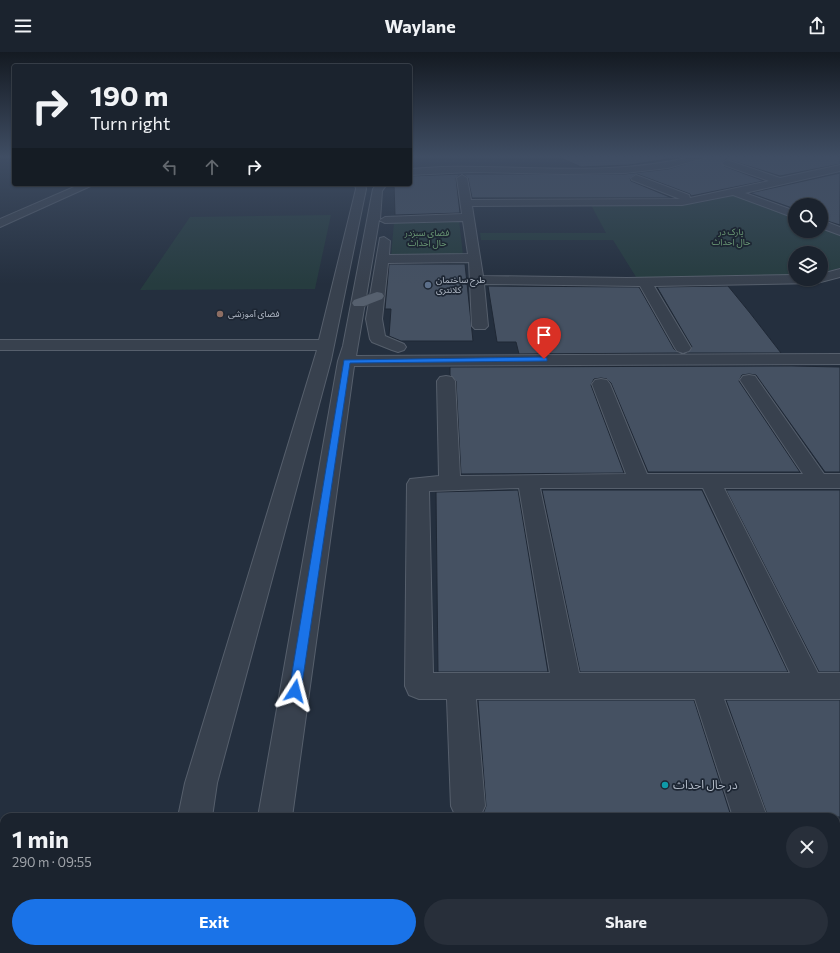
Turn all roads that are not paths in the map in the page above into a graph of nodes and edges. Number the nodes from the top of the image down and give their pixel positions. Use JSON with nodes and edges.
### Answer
{"nodes":[{"id":1,"x":41,"y":199,"type":"edge"},
{"id":2,"x":55,"y":199,"type":"edge"},
{"id":3,"x":349,"y":199,"type":"edge"},
{"id":4,"x":358,"y":199,"type":"edge"},
{"id":5,"x":376,"y":199,"type":"edge"},
{"id":6,"x":386,"y":199,"type":"edge"},
{"id":7,"x":466,"y":199,"type":"edge"},
{"id":8,"x":596,"y":199,"type":"edge"},
{"id":9,"x":699,"y":199,"type":"edge"},
{"id":10,"x":753,"y":199,"type":"edge"},
{"id":11,"x":694,"y":200,"type":"joint"},
{"id":12,"x":598,"y":202,"type":"junction"},
{"id":13,"x":467,"y":203,"type":"junction"},
{"id":14,"x":788,"y":212,"type":"edge"},
{"id":15,"x":0,"y":217,"type":"edge"},
{"id":16,"x":468,"y":217,"type":"junction"},
{"id":17,"x":385,"y":220,"type":"junction"},
{"id":18,"x":0,"y":223,"type":"edge"},
{"id":19,"x":828,"y":227,"type":"edge"},
{"id":20,"x":840,"y":231,"type":"edge"},
{"id":21,"x":474,"y":258,"type":"junction"},
{"id":22,"x":382,"y":259,"type":"junction"},
{"id":23,"x":840,"y":273,"type":"edge"},
{"id":24,"x":828,"y":276,"type":"edge"},
{"id":25,"x":788,"y":279,"type":"edge"},
{"id":26,"x":477,"y":280,"type":"junction"},
{"id":27,"x":644,"y":281,"type":"junction"},
{"id":28,"x":368,"y":300,"type":"junction"},
{"id":29,"x":320,"y":314,"type":"dead end"},
{"id":30,"x":480,"y":326,"type":"dead end"},
{"id":31,"x":320,"y":344,"type":"junction"},
{"id":32,"x":0,"y":345,"type":"edge"},
{"id":33,"x":398,"y":347,"type":"junction"},
{"id":34,"x":683,"y":348,"type":"junction"},
{"id":35,"x":840,"y":349,"type":"edge"},
{"id":36,"x":349,"y":354,"type":"junction"},
{"id":37,"x":840,"y":359,"type":"edge"},
{"id":38,"x":0,"y":360,"type":"edge"},
{"id":39,"x":749,"y":380,"type":"dead end"},
{"id":40,"x":446,"y":381,"type":"dead end"},
{"id":41,"x":600,"y":384,"type":"dead end"},
{"id":42,"x":639,"y":480,"type":"junction"},
{"id":43,"x":528,"y":481,"type":"junction"},
{"id":44,"x":710,"y":481,"type":"junction"},
{"id":45,"x":818,"y":481,"type":"junction"},
{"id":46,"x":840,"y":481,"type":"edge"},
{"id":47,"x":450,"y":484,"type":"junction"},
{"id":48,"x":461,"y":686,"type":"junction"},
{"id":49,"x":567,"y":686,"type":"junction"},
{"id":50,"x":704,"y":686,"type":"junction"},
{"id":51,"x":810,"y":686,"type":"junction"},
{"id":52,"x":840,"y":686,"type":"edge"},
{"id":53,"x":468,"y":806,"type":"dead end"},
{"id":54,"x":196,"y":813,"type":"edge"},
{"id":55,"x":276,"y":813,"type":"edge"},
{"id":56,"x":749,"y":813,"type":"edge"}],
"edges":[{"from":1,"to":15,"type":"street"},
{"from":2,"to":18,"type":"street"},
{"from":3,"to":29,"type":"street"},
{"from":4,"to":31,"type":"street"},
{"from":5,"to":28,"type":"street"},
{"from":6,"to":17,"type":"street"},
{"from":7,"to":13,"type":"street"},
{"from":8,"to":12,"type":"street"},
{"from":9,"to":11,"type":"street"},
{"from":10,"to":14,"type":"street"},
{"from":11,"to":12,"type":"street"},
{"from":12,"to":13,"type":"street"},
{"from":13,"to":16,"type":"street"},
{"from":16,"to":17,"type":"street"},
{"from":16,"to":21,"type":"street"},
{"from":17,"to":22,"type":"street"},
{"from":19,"to":20,"type":"street"},
{"from":21,"to":22,"type":"street"},
{"from":21,"to":26,"type":"street"},
{"from":22,"to":28,"type":"street"},
{"from":23,"to":24,"type":"street"},
{"from":25,"to":27,"type":"street"},
{"from":26,"to":27,"type":"street"},
{"from":26,"to":30,"type":"street"},
{"from":27,"to":34,"type":"street"},
{"from":28,"to":33,"type":"street"},
{"from":28,"to":36,"type":"street"},
{"from":31,"to":32,"type":"street"},
{"from":31,"to":38,"type":"street"},
{"from":31,"to":54,"type":"street"},
{"from":33,"to":34,"type":"street"},
{"from":33,"to":36,"type":"street"},
{"from":34,"to":35,"type":"street"},
{"from":36,"to":37,"type":"street"},
{"from":36,"to":55,"type":"street"},
{"from":39,"to":45,"type":"street"},
{"from":40,"to":47,"type":"street"},
{"from":41,"to":42,"type":"street"},
{"from":42,"to":43,"type":"street"},
{"from":42,"to":44,"type":"street"},
{"from":43,"to":47,"type":"street"},
{"from":43,"to":49,"type":"street"},
{"from":44,"to":45,"type":"street"},
{"from":44,"to":51,"type":"street"},
{"from":45,"to":46,"type":"street"},
{"from":47,"to":48,"type":"street"},
{"from":48,"to":49,"type":"street"},
{"from":48,"to":53,"type":"street"},
{"from":49,"to":50,"type":"street"},
{"from":50,"to":51,"type":"street"},
{"from":50,"to":56,"type":"street"},
{"from":51,"to":52,"type":"street"}]}
